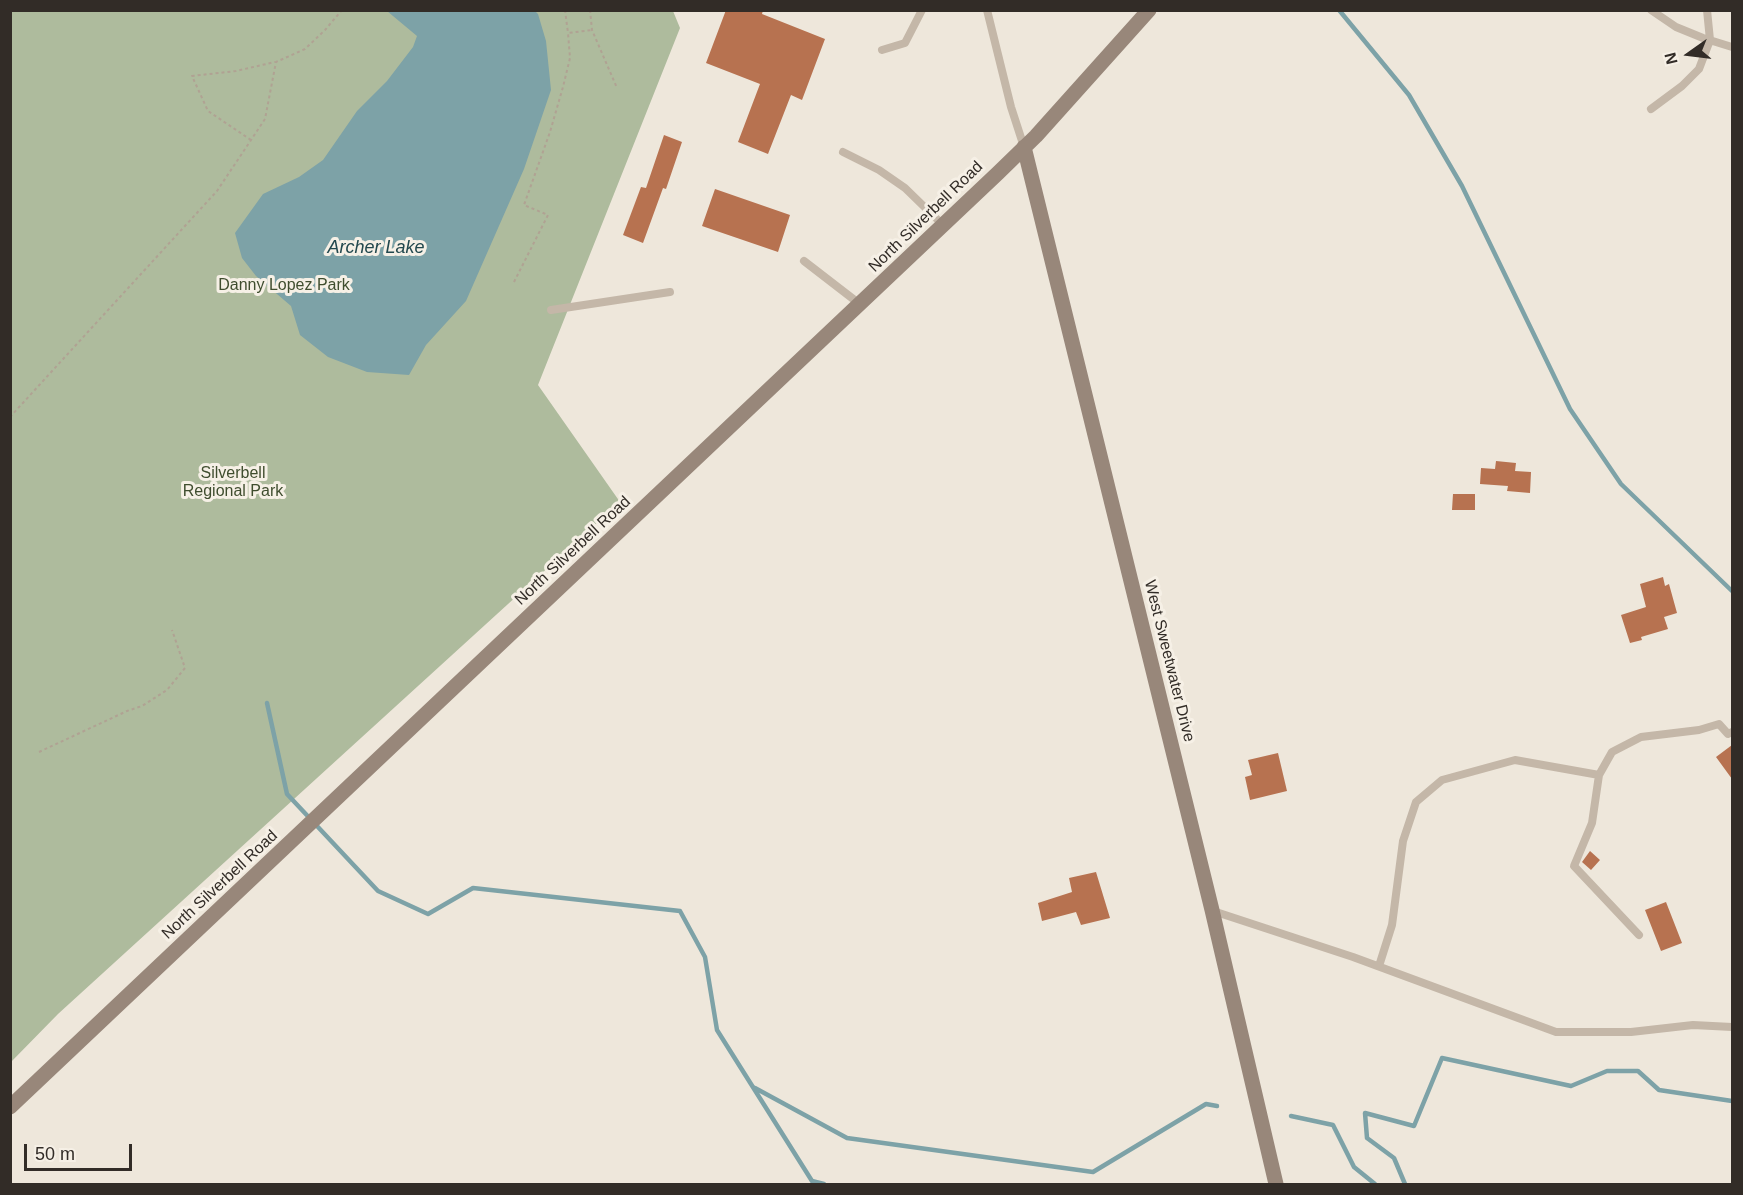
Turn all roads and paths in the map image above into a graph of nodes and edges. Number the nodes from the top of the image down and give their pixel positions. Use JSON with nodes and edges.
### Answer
{"nodes":[{"id":1,"x":342,"y":10,"type":"edge"},
{"id":2,"x":565,"y":10,"type":"edge"},
{"id":3,"x":590,"y":10,"type":"edge"},
{"id":4,"x":922,"y":10,"type":"edge"},
{"id":5,"x":987,"y":10,"type":"edge"},
{"id":6,"x":1149,"y":10,"type":"edge"},
{"id":7,"x":1651,"y":10,"type":"edge"},
{"id":8,"x":1707,"y":10,"type":"edge"},
{"id":9,"x":592,"y":30,"type":"junction"},
{"id":10,"x":568,"y":33,"type":"junction"},
{"id":11,"x":1710,"y":40,"type":"junction"},
{"id":12,"x":1732,"y":47,"type":"edge"},
{"id":13,"x":882,"y":50,"type":"dead end"},
{"id":14,"x":276,"y":62,"type":"junction"},
{"id":15,"x":617,"y":88,"type":"dead end"},
{"id":16,"x":1651,"y":109,"type":"dead end"},
{"id":17,"x":251,"y":140,"type":"junction"},
{"id":18,"x":1024,"y":147,"type":"junction"},
{"id":19,"x":843,"y":152,"type":"dead end"},
{"id":20,"x":943,"y":225,"type":"junction"},
{"id":21,"x":804,"y":261,"type":"dead end"},
{"id":22,"x":514,"y":282,"type":"dead end"},
{"id":23,"x":670,"y":292,"type":"dead end"},
{"id":24,"x":861,"y":305,"type":"junction"},
{"id":25,"x":551,"y":310,"type":"dead end"},
{"id":26,"x":10,"y":417,"type":"edge"},
{"id":27,"x":172,"y":630,"type":"dead end"},
{"id":28,"x":1731,"y":735,"type":"edge"},
{"id":29,"x":39,"y":752,"type":"dead end"},
{"id":30,"x":1599,"y":775,"type":"junction"},
{"id":31,"x":1212,"y":910,"type":"junction"},
{"id":32,"x":1639,"y":935,"type":"dead end"},
{"id":33,"x":1379,"y":966,"type":"junction"},
{"id":34,"x":1732,"y":1027,"type":"edge"},
{"id":35,"x":10,"y":1107,"type":"edge"},
{"id":36,"x":1276,"y":1185,"type":"edge"}],
"edges":[{"from":1,"to":14,"type":"path"},
{"from":2,"to":10,"type":"path"},
{"from":3,"to":9,"type":"path"},
{"from":4,"to":13,"type":"lane"},
{"from":5,"to":18,"type":"lane"},
{"from":6,"to":18,"type":"main road","name":"North Silverbell Road"},
{"from":7,"to":11,"type":"lane"},
{"from":8,"to":11,"type":"lane"},
{"from":9,"to":10,"type":"path"},
{"from":9,"to":15,"type":"path"},
{"from":10,"to":22,"type":"path"},
{"from":11,"to":12,"type":"lane"},
{"from":11,"to":16,"type":"lane"},
{"from":14,"to":17,"type":"path"},
{"from":14,"to":17,"type":"path"},
{"from":17,"to":26,"type":"path"},
{"from":18,"to":20,"type":"main road","name":"North Silverbell Road"},
{"from":18,"to":31,"type":"main road","name":"West Sweetwater Drive"},
{"from":19,"to":20,"type":"lane"},
{"from":20,"to":24,"type":"main road","name":"North Silverbell Road"},
{"from":21,"to":24,"type":"lane"},
{"from":23,"to":25,"type":"lane"},
{"from":24,"to":35,"type":"main road","name":"North Silverbell Road"},
{"from":27,"to":29,"type":"path"},
{"from":28,"to":30,"type":"lane"},
{"from":30,"to":32,"type":"lane"},
{"from":30,"to":33,"type":"lane"},
{"from":31,"to":33,"type":"lane"},
{"from":31,"to":36,"type":"main road","name":"West Sweetwater Drive"},
{"from":33,"to":34,"type":"lane"}]}
